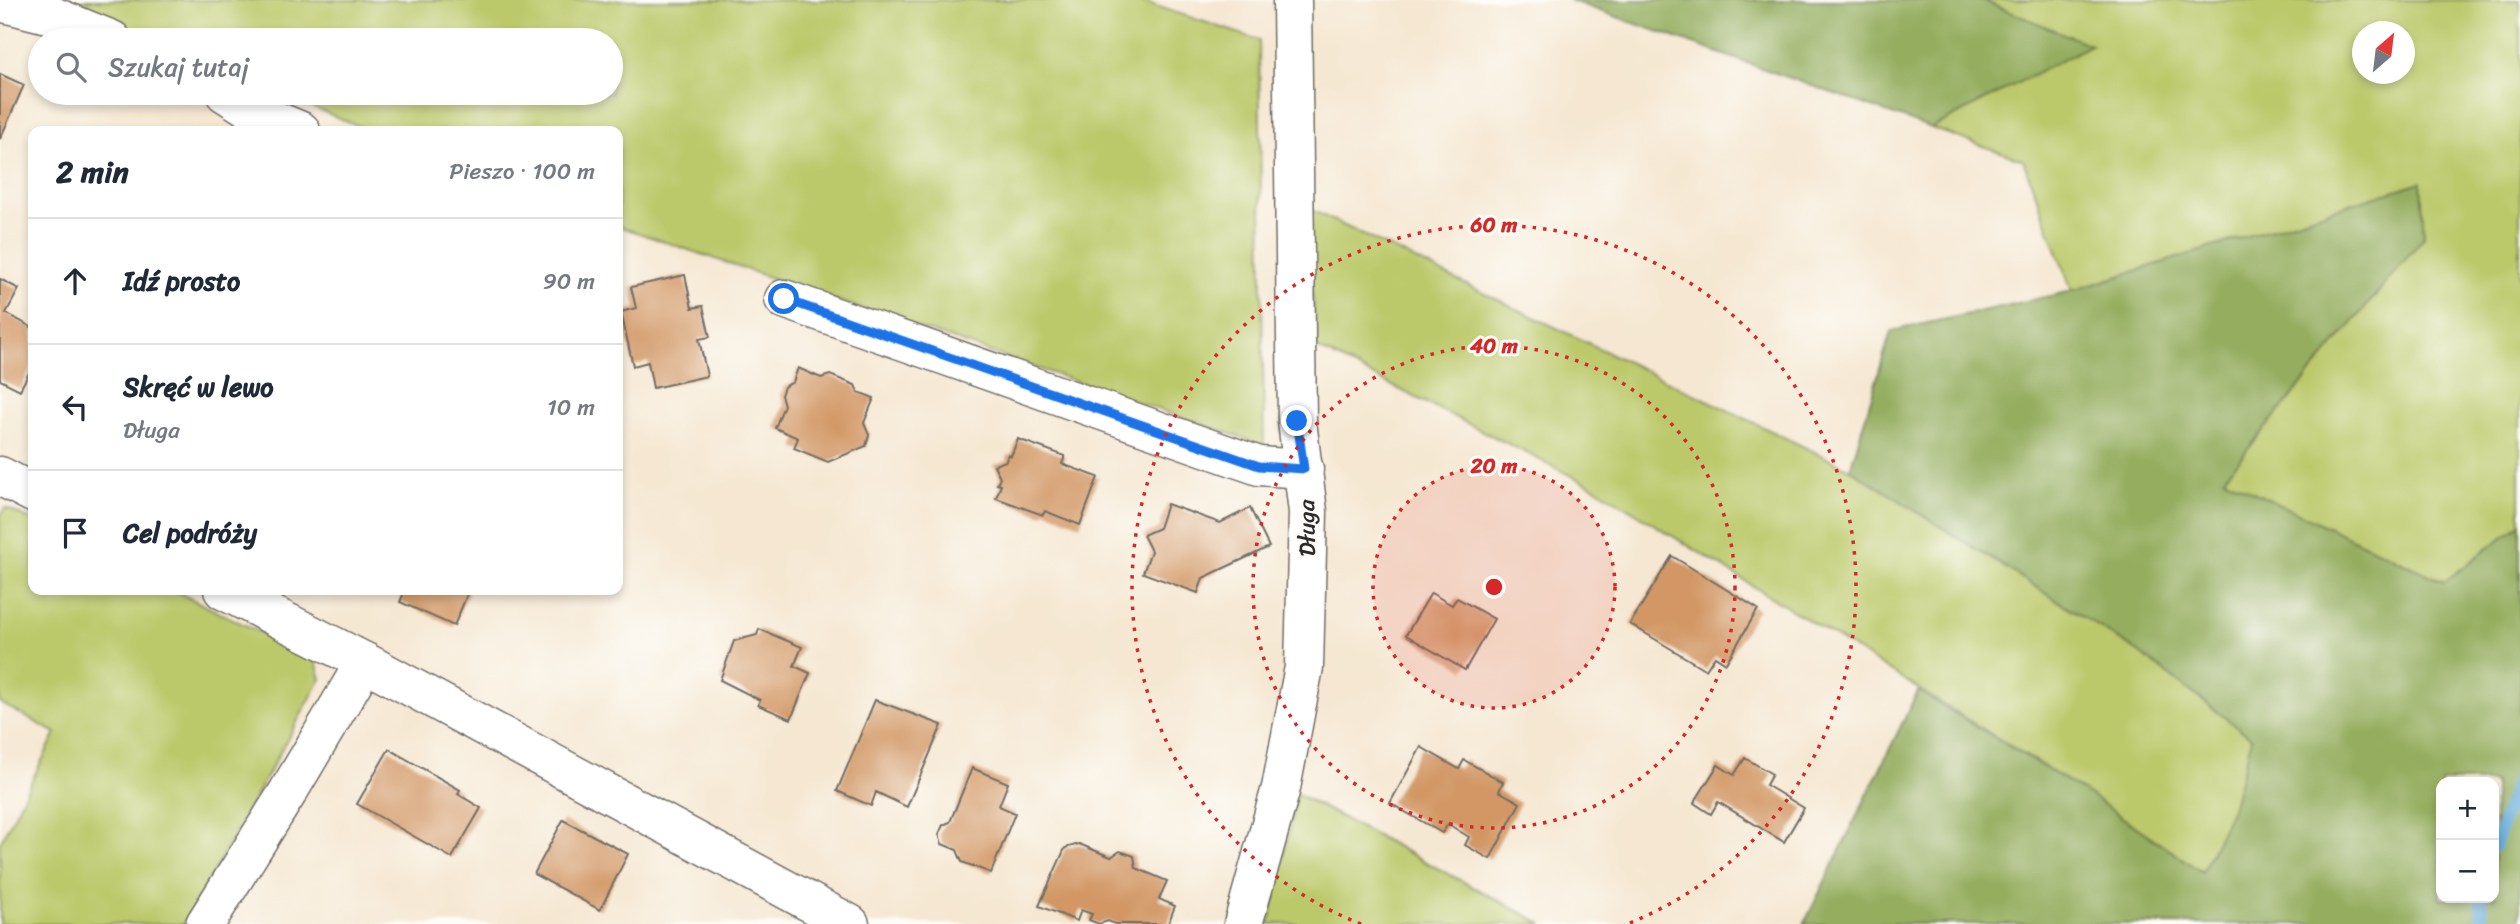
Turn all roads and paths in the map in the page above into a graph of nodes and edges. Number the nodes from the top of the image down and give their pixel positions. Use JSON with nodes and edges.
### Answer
{"nodes":[{"id":1,"x":1292,"y":0,"type":"edge"},
{"id":2,"x":0,"y":2,"type":"edge"},
{"id":3,"x":82,"y":28,"type":"edge"},
{"id":4,"x":245,"y":105,"type":"edge"},
{"id":5,"x":290,"y":126,"type":"edge"},
{"id":6,"x":784,"y":299,"type":"dead end"},
{"id":7,"x":1304,"y":469,"type":"junction"},
{"id":8,"x":0,"y":476,"type":"edge"},
{"id":9,"x":28,"y":490,"type":"edge"},
{"id":10,"x":233,"y":595,"type":"edge"},
{"id":11,"x":365,"y":662,"type":"junction"},
{"id":12,"x":205,"y":924,"type":"edge"},
{"id":13,"x":850,"y":924,"type":"edge"},
{"id":14,"x":1243,"y":924,"type":"edge"}],
"edges":[{"from":1,"to":7,"type":"street","name":"Długa"},
{"from":2,"to":3,"type":"street"},
{"from":4,"to":5,"type":"street"},
{"from":6,"to":7,"type":"street"},
{"from":7,"to":14,"type":"street","name":"Długa"},
{"from":8,"to":9,"type":"street"},
{"from":10,"to":11,"type":"street"},
{"from":11,"to":12,"type":"street"},
{"from":11,"to":13,"type":"street"}]}
